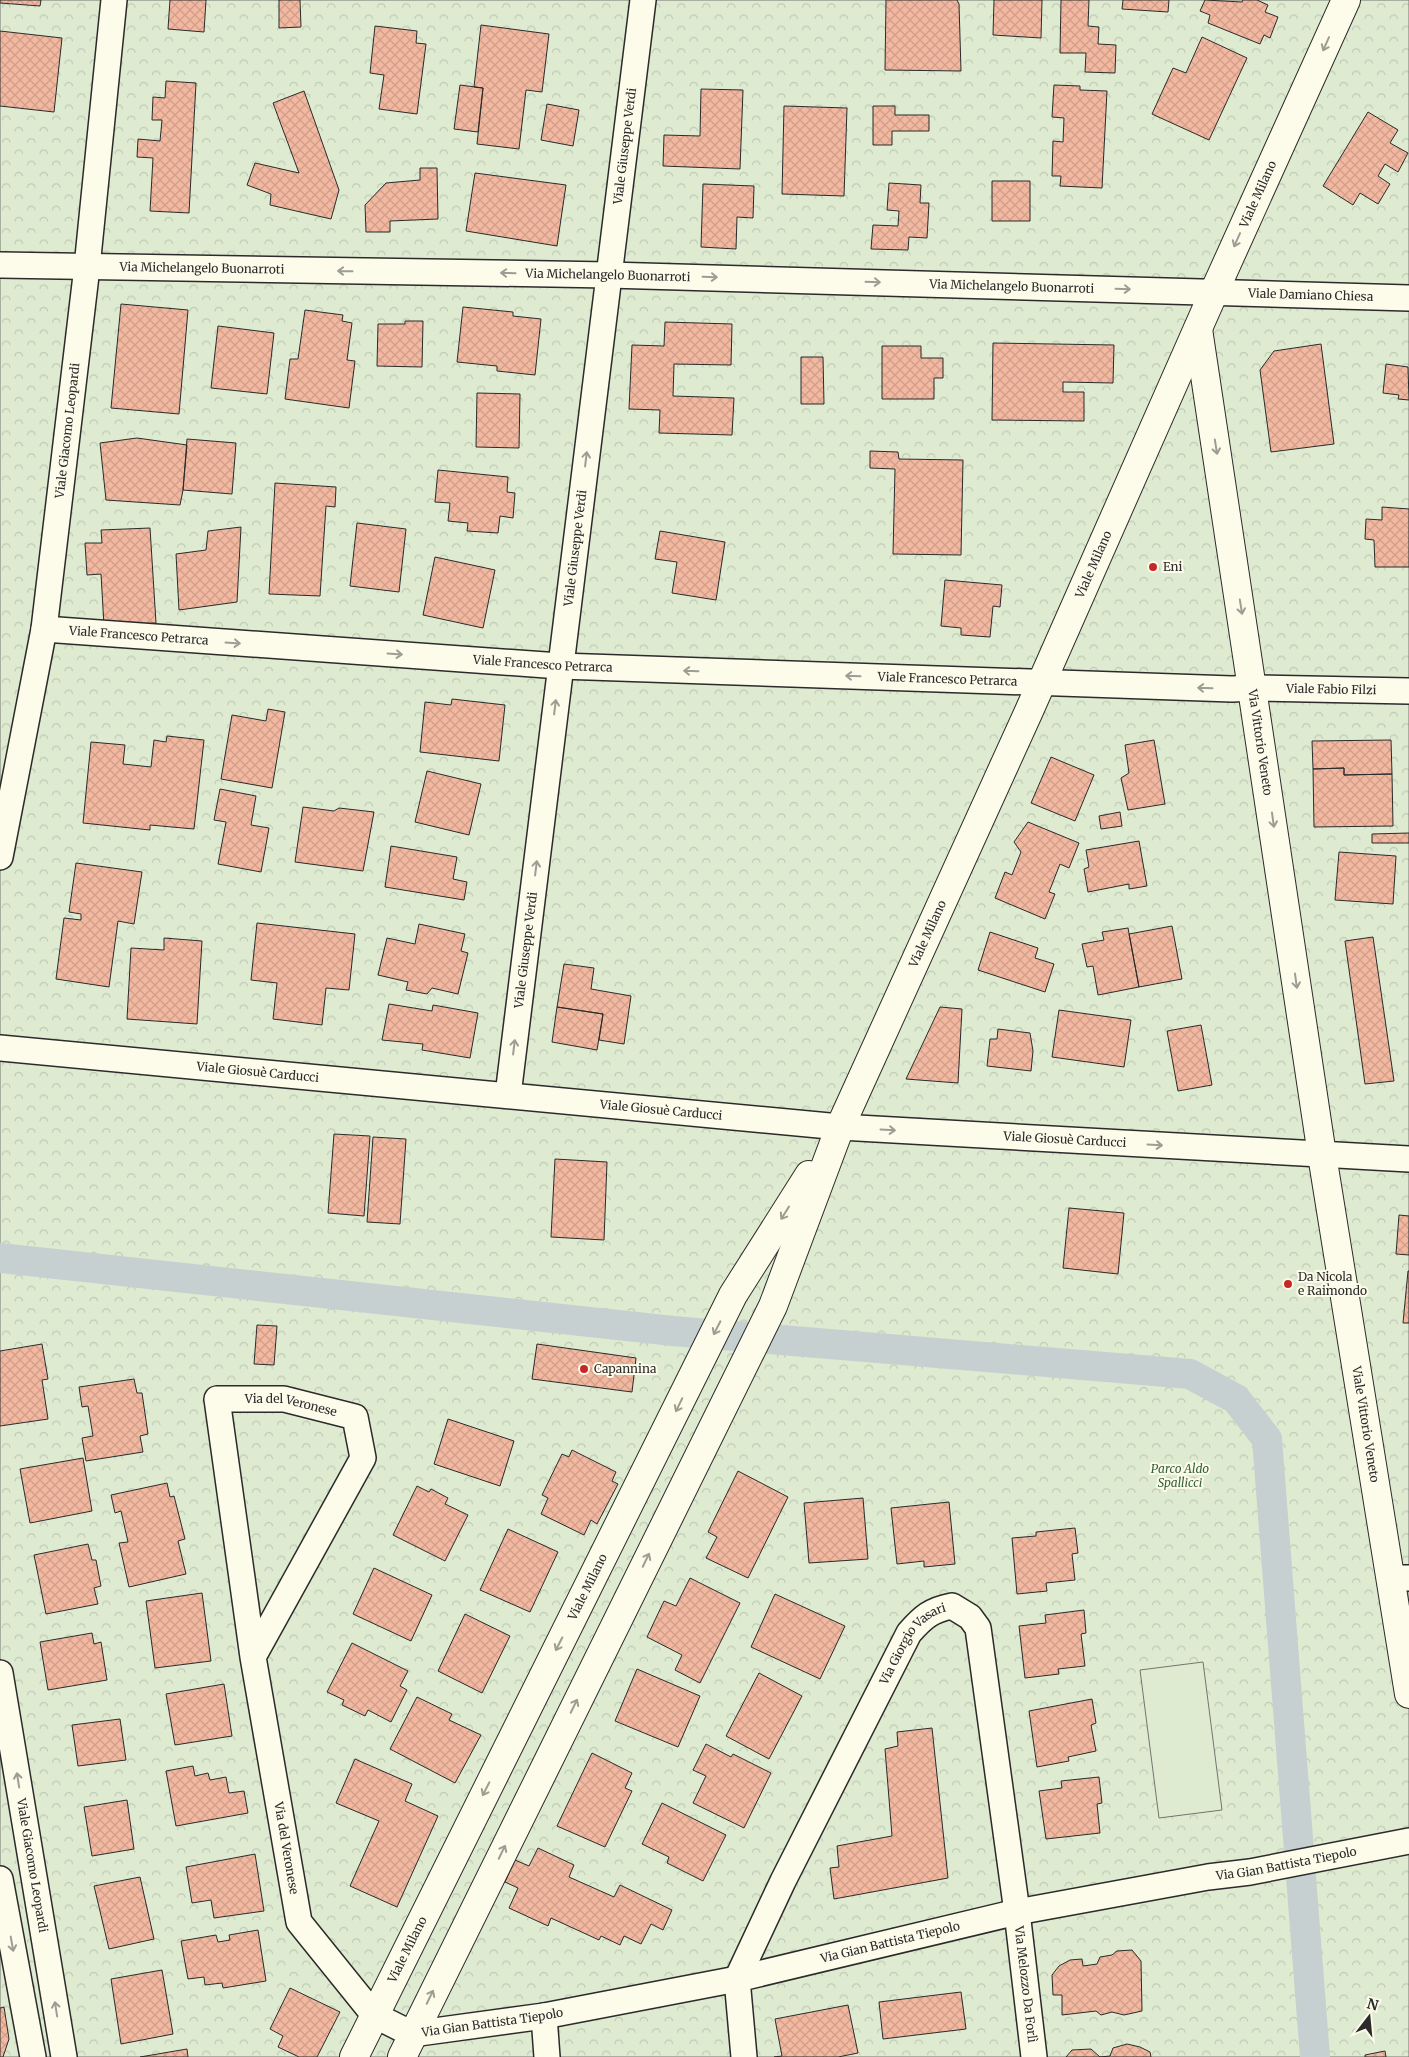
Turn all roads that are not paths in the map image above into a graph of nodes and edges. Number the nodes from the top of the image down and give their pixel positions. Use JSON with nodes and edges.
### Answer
{"nodes":[{"id":1,"x":114,"y":0,"type":"edge"},
{"id":2,"x":643,"y":0,"type":"edge"},
{"id":3,"x":1346,"y":0,"type":"edge"},
{"id":4,"x":0,"y":266,"type":"edge"},
{"id":5,"x":87,"y":267,"type":"junction"},
{"id":6,"x":609,"y":274,"type":"junction"},
{"id":7,"x":1214,"y":292,"type":"junction"},
{"id":8,"x":1409,"y":298,"type":"edge"},
{"id":9,"x":1198,"y":329,"type":"junction"},
{"id":10,"x":1165,"y":404,"type":"junction"},
{"id":11,"x":1210,"y":407,"type":"junction"},
{"id":12,"x":44,"y":629,"type":"junction"},
{"id":13,"x":560,"y":666,"type":"junction"},
{"id":14,"x":1042,"y":683,"type":"junction"},
{"id":15,"x":1253,"y":688,"type":"junction"},
{"id":16,"x":1409,"y":691,"type":"edge"},
{"id":17,"x":0,"y":857,"type":"edge"},
{"id":18,"x":0,"y":1048,"type":"edge"},
{"id":19,"x":508,"y":1095,"type":"junction"},
{"id":20,"x":840,"y":1127,"type":"junction"},
{"id":21,"x":1322,"y":1155,"type":"junction"},
{"id":22,"x":1409,"y":1159,"type":"edge"},
{"id":23,"x":1400,"y":1578,"type":"edge"},
{"id":24,"x":253,"y":1657,"type":"junction"},
{"id":25,"x":0,"y":1673,"type":"edge"},
{"id":26,"x":1409,"y":1694,"type":"edge"},
{"id":27,"x":1409,"y":1841,"type":"edge"},
{"id":28,"x":0,"y":1879,"type":"edge"},
{"id":29,"x":1017,"y":1912,"type":"junction"},
{"id":30,"x":736,"y":1979,"type":"junction"},
{"id":31,"x":374,"y":2015,"type":"junction"},
{"id":32,"x":544,"y":2016,"type":"junction"},
{"id":33,"x":407,"y":2046,"type":"edge"},
{"id":34,"x":33,"y":2057,"type":"edge"},
{"id":35,"x":64,"y":2057,"type":"edge"},
{"id":36,"x":354,"y":2057,"type":"edge"},
{"id":37,"x":547,"y":2057,"type":"edge"},
{"id":38,"x":744,"y":2057,"type":"edge"},
{"id":39,"x":1034,"y":2057,"type":"edge"}],
"edges":[{"from":1,"to":5,"type":"street","name":"Viale Giacomo Leopardi"},
{"from":2,"to":6,"type":"street","name":"Viale Giuseppe Verdi"},
{"from":3,"to":7,"type":"street","name":"Viale Milano","one_way":true},
{"from":4,"to":5,"type":"street","name":"Via Michelangelo Buonarroti"},
{"from":6,"to":5,"type":"street","name":"Via Michelangelo Buonarroti","one_way":true},
{"from":5,"to":12,"type":"street","name":"Viale Giacomo Leopardi"},
{"from":6,"to":7,"type":"street","name":"Via Michelangelo Buonarroti","one_way":true},
{"from":13,"to":6,"type":"street","name":"Viale Giuseppe Verdi","one_way":true},
{"from":7,"to":8,"type":"street","name":"Viale Damiano Chiesa"},
{"from":7,"to":9,"type":"street","name":"Viale Milano"},
{"from":9,"to":10,"type":"street","name":"Viale Milano"},
{"from":9,"to":11,"type":"street","name":"Via Vittorio Veneto"},
{"from":10,"to":11,"type":"street"},
{"from":10,"to":14,"type":"street","name":"Viale Milano"},
{"from":11,"to":15,"type":"street","name":"Via Vittorio Veneto","one_way":true},
{"from":12,"to":13,"type":"street","name":"Viale Francesco Petrarca","one_way":true},
{"from":12,"to":17,"type":"street","name":"Viale Giacomo Leopardi"},
{"from":14,"to":13,"type":"street","name":"Viale Francesco Petrarca","one_way":true},
{"from":19,"to":13,"type":"street","name":"Viale Giuseppe Verdi","one_way":true},
{"from":15,"to":14,"type":"street","name":"Viale Francesco Petrarca","one_way":true},
{"from":14,"to":20,"type":"street","name":"Viale Milano"},
{"from":15,"to":16,"type":"street","name":"Viale Fabio Filzi"},
{"from":15,"to":21,"type":"street","name":"Via Vittorio Veneto","one_way":true},
{"from":18,"to":19,"type":"street","name":"Viale Giosuè Carducci"},
{"from":19,"to":20,"type":"street","name":"Viale Giosuè Carducci"},
{"from":20,"to":21,"type":"street","name":"Viale Giosuè Carducci","one_way":true},
{"from":20,"to":31,"type":"street","name":"Viale Milano","one_way":true},
{"from":33,"to":20,"type":"street","name":"Viale Milano","one_way":true},
{"from":21,"to":22,"type":"street","name":"Viale Giosuè Carducci"},
{"from":21,"to":23,"type":"street","name":"Viale Vittorio Veneto"},
{"from":23,"to":26,"type":"street","name":"Viale Vittorio Veneto"},
{"from":24,"to":24,"type":"street","name":"Via del Veronese"},
{"from":24,"to":31,"type":"street","name":"Via del Veronese"},
{"from":35,"to":25,"type":"street","name":"Viale Giacomo Leopardi","one_way":true},
{"from":27,"to":29,"type":"street","name":"Via Gian Battista Tiepolo"},
{"from":28,"to":34,"type":"street","one_way":true},
{"from":29,"to":30,"type":"street","name":"Via Gian Battista Tiepolo"},
{"from":29,"to":30,"type":"street","name":"Via Giorgio Vasari"},
{"from":29,"to":39,"type":"street","name":"Via Melozzo Da Forlì"},
{"from":30,"to":32,"type":"street","name":"Via Gian Battista Tiepolo"},
{"from":30,"to":38,"type":"street"},
{"from":31,"to":33,"type":"street","name":"Via Gian Battista Tiepolo"},
{"from":31,"to":36,"type":"street","name":"Viale Milano"},
{"from":32,"to":33,"type":"street","name":"Via Gian Battista Tiepolo"},
{"from":32,"to":37,"type":"street"}]}
